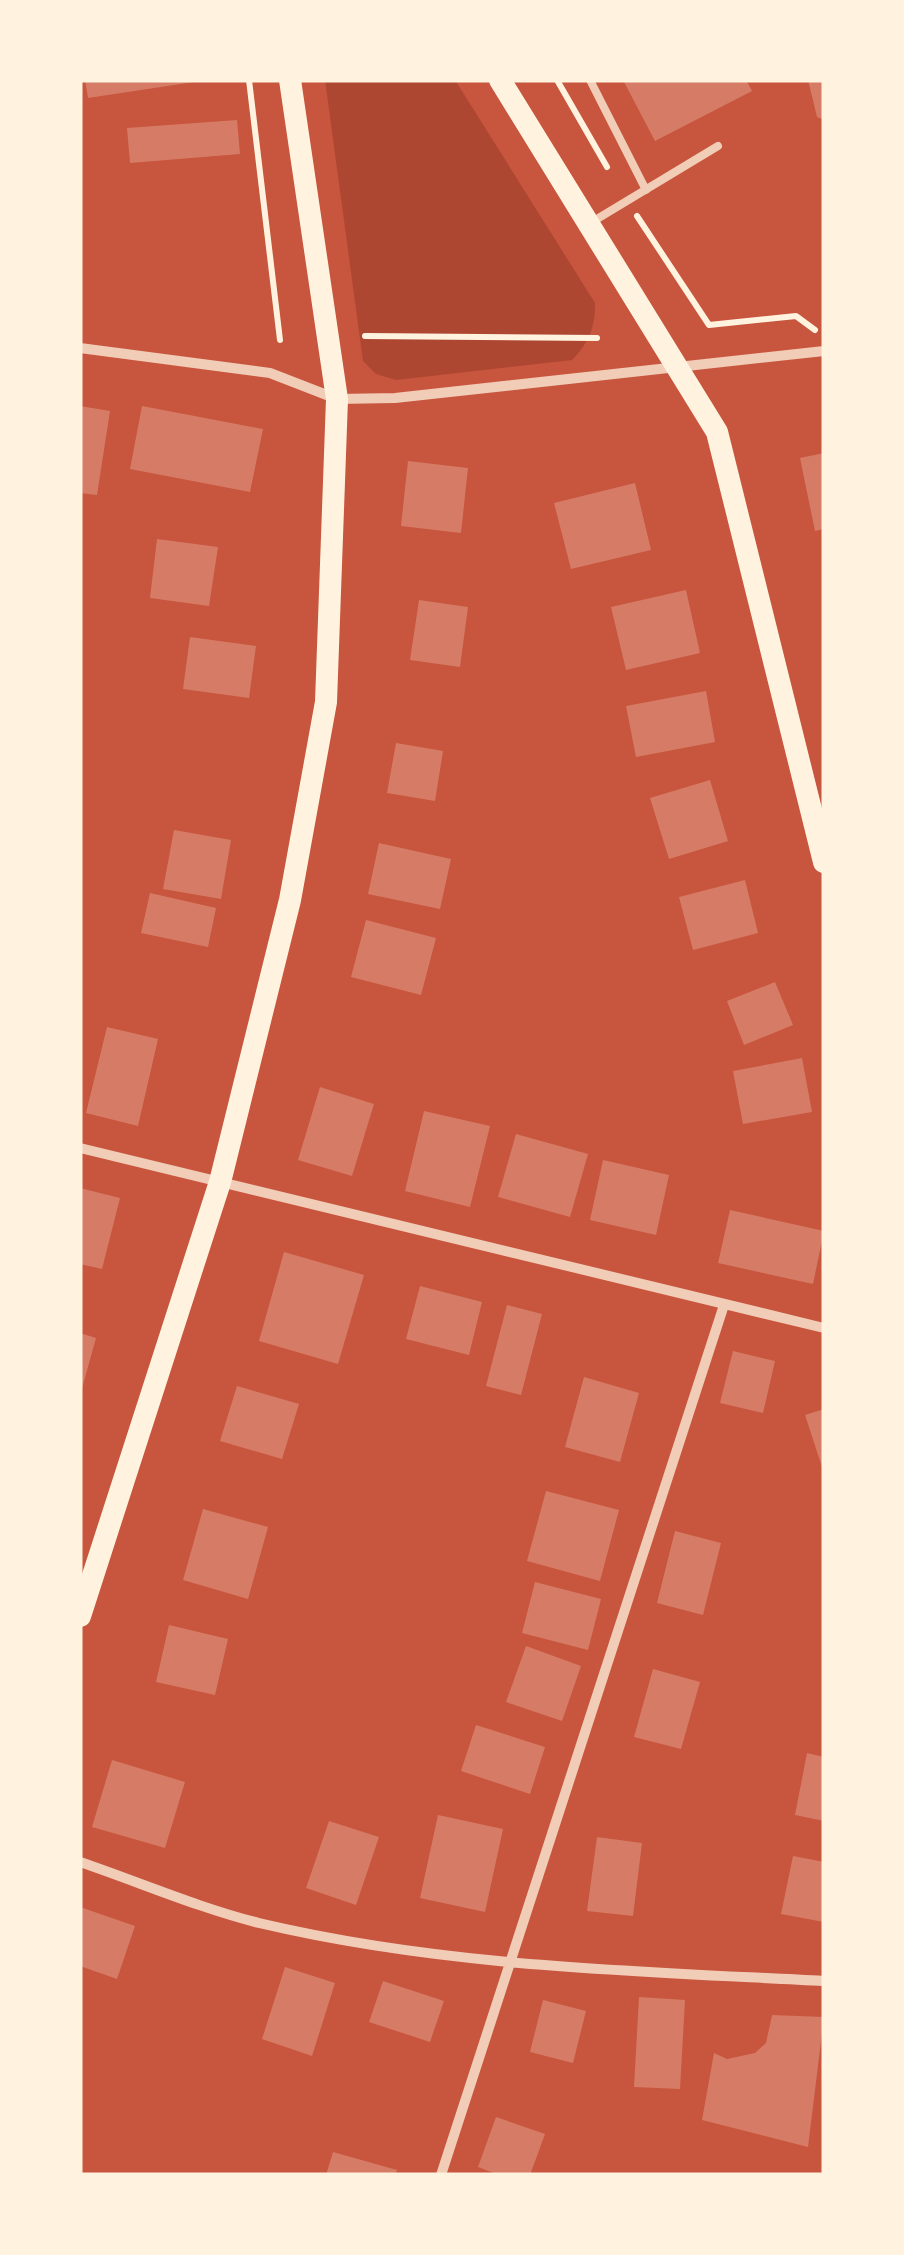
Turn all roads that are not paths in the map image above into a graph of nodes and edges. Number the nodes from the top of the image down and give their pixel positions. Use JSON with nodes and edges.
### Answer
{"nodes":[{"id":1,"x":290,"y":80,"type":"edge"},
{"id":2,"x":500,"y":80,"type":"edge"},
{"id":3,"x":590,"y":80,"type":"edge"},
{"id":4,"x":718,"y":146,"type":"dead end"},
{"id":5,"x":646,"y":190,"type":"junction"},
{"id":6,"x":588,"y":224,"type":"junction"},
{"id":7,"x":80,"y":348,"type":"edge"},
{"id":8,"x":824,"y":350,"type":"edge"},
{"id":9,"x":680,"y":369,"type":"junction"},
{"id":10,"x":338,"y":399,"type":"junction"},
{"id":11,"x":824,"y":862,"type":"edge"},
{"id":12,"x":80,"y":1148,"type":"edge"},
{"id":13,"x":220,"y":1182,"type":"junction"},
{"id":14,"x":724,"y":1305,"type":"junction"},
{"id":15,"x":824,"y":1328,"type":"edge"},
{"id":16,"x":80,"y":1616,"type":"edge"},
{"id":17,"x":80,"y":1862,"type":"edge"},
{"id":18,"x":510,"y":1964,"type":"junction"},
{"id":19,"x":824,"y":1981,"type":"edge"},
{"id":20,"x":441,"y":2175,"type":"edge"}],
"edges":[{"from":1,"to":10,"type":"main road"},
{"from":2,"to":6,"type":"main road"},
{"from":3,"to":5,"type":"lane"},
{"from":4,"to":5,"type":"lane"},
{"from":5,"to":6,"type":"lane"},
{"from":6,"to":9,"type":"main road"},
{"from":7,"to":10,"type":"street"},
{"from":8,"to":9,"type":"street"},
{"from":9,"to":10,"type":"street"},
{"from":9,"to":11,"type":"main road"},
{"from":10,"to":13,"type":"main road"},
{"from":12,"to":13,"type":"street"},
{"from":13,"to":14,"type":"street"},
{"from":13,"to":16,"type":"main road"},
{"from":14,"to":15,"type":"street"},
{"from":14,"to":18,"type":"street"},
{"from":17,"to":18,"type":"street"},
{"from":18,"to":19,"type":"street"},
{"from":18,"to":20,"type":"street"}]}
